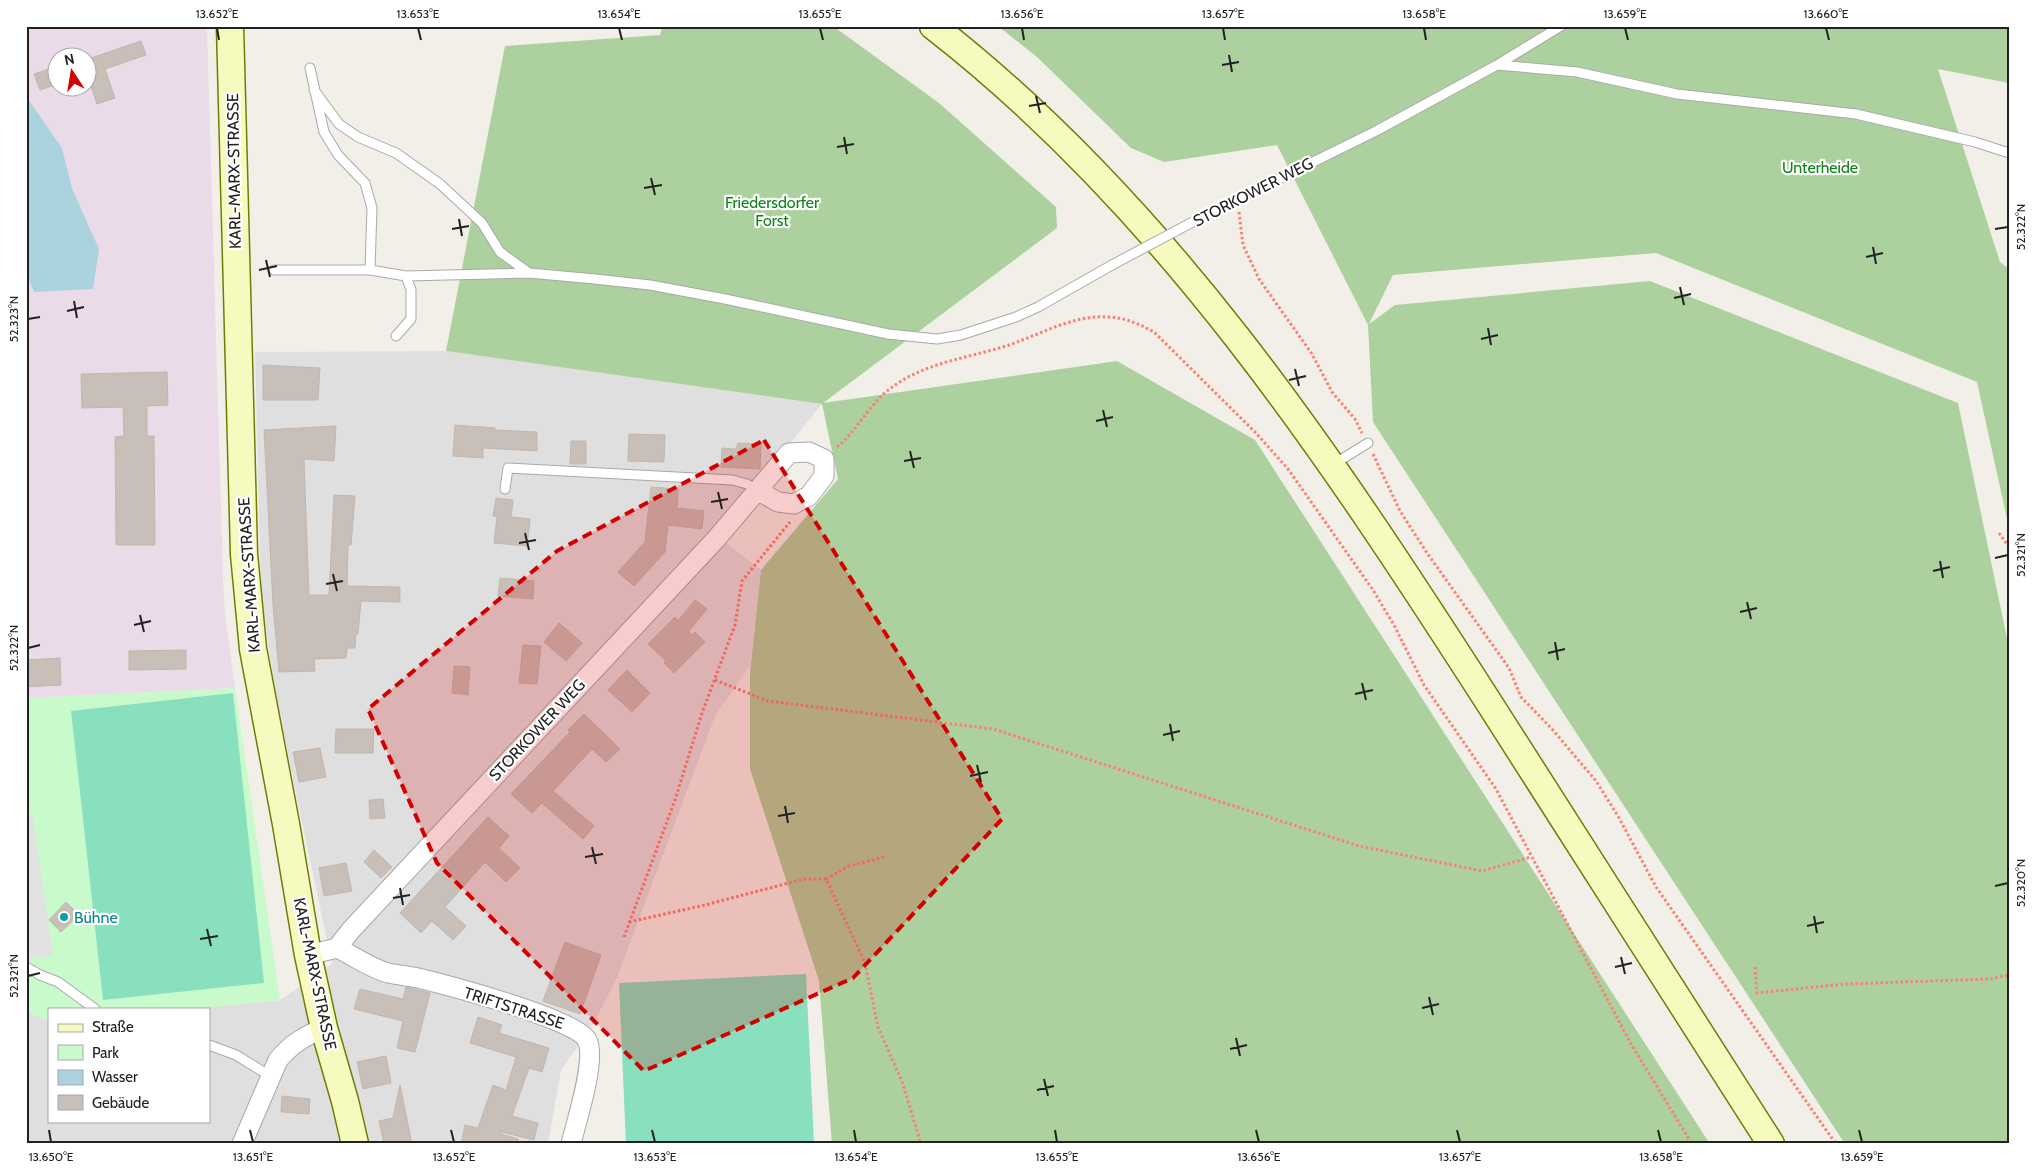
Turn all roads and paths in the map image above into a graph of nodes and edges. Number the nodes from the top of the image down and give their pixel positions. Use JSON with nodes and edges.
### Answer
{"nodes":[{"id":1,"x":230,"y":26,"type":"edge"},
{"id":2,"x":933,"y":26,"type":"edge"},
{"id":3,"x":1561,"y":26,"type":"edge"},
{"id":4,"x":1497,"y":65,"type":"junction"},
{"id":5,"x":310,"y":68,"type":"dead end"},
{"id":6,"x":314,"y":90,"type":"junction"},
{"id":7,"x":2009,"y":152,"type":"edge"},
{"id":8,"x":1238,"y":199,"type":"junction"},
{"id":9,"x":274,"y":270,"type":"dead end"},
{"id":10,"x":370,"y":270,"type":"junction"},
{"id":11,"x":529,"y":273,"type":"junction"},
{"id":12,"x":406,"y":276,"type":"junction"},
{"id":13,"x":396,"y":336,"type":"dead end"},
{"id":14,"x":1368,"y":443,"type":"junction"},
{"id":15,"x":841,"y":444,"type":"dead end"},
{"id":16,"x":1332,"y":466,"type":"junction"},
{"id":17,"x":505,"y":489,"type":"dead end"},
{"id":18,"x":757,"y":490,"type":"junction"},
{"id":19,"x":794,"y":504,"type":"junction"},
{"id":20,"x":1999,"y":533,"type":"dead end"},
{"id":21,"x":2009,"y":547,"type":"edge"},
{"id":22,"x":716,"y":680,"type":"junction"},
{"id":23,"x":884,"y":857,"type":"dead end"},
{"id":24,"x":1531,"y":857,"type":"junction"},
{"id":25,"x":826,"y":879,"type":"junction"},
{"id":26,"x":629,"y":922,"type":"junction"},
{"id":27,"x":624,"y":937,"type":"dead end"},
{"id":28,"x":337,"y":948,"type":"junction"},
{"id":29,"x":308,"y":955,"type":"junction"},
{"id":30,"x":1756,"y":966,"type":"dead end"},
{"id":31,"x":26,"y":967,"type":"edge"},
{"id":32,"x":2009,"y":975,"type":"edge"},
{"id":33,"x":94,"y":1008,"type":"edge"},
{"id":34,"x":324,"y":1028,"type":"junction"},
{"id":35,"x":210,"y":1045,"type":"edge"},
{"id":36,"x":270,"y":1076,"type":"junction"},
{"id":37,"x":242,"y":1144,"type":"edge"},
{"id":38,"x":355,"y":1144,"type":"edge"},
{"id":39,"x":571,"y":1144,"type":"edge"},
{"id":40,"x":921,"y":1144,"type":"edge"},
{"id":41,"x":1692,"y":1144,"type":"edge"},
{"id":42,"x":1771,"y":1144,"type":"edge"},
{"id":43,"x":1836,"y":1144,"type":"edge"}],
"edges":[{"from":1,"to":29,"type":"main road","name":"KARL-MARX-STRASSE"},
{"from":2,"to":16,"type":"main road"},
{"from":3,"to":4,"type":"lane","name":"STORKOWER WEG"},
{"from":4,"to":7,"type":"lane"},
{"from":4,"to":8,"type":"lane","name":"STORKOWER WEG"},
{"from":5,"to":6,"type":"lane"},
{"from":6,"to":10,"type":"lane"},
{"from":6,"to":11,"type":"lane"},
{"from":8,"to":11,"type":"lane","name":"STORKOWER WEG","bridge":true},
{"from":8,"to":14,"type":"path"},
{"from":9,"to":10,"type":"lane","name":"STORKOWER WEG"},
{"from":10,"to":12,"type":"lane","name":"STORKOWER WEG"},
{"from":11,"to":12,"type":"lane","name":"STORKOWER WEG"},
{"from":12,"to":13,"type":"lane"},
{"from":14,"to":16,"type":"lane"},
{"from":14,"to":43,"type":"path"},
{"from":15,"to":24,"type":"path"},
{"from":16,"to":42,"type":"main road"},
{"from":17,"to":18,"type":"lane"},
{"from":18,"to":19,"type":"street"},
{"from":18,"to":19,"type":"street","name":"STORKOWER WEG"},
{"from":18,"to":28,"type":"street","name":"STORKOWER WEG"},
{"from":19,"to":22,"type":"path"},
{"from":20,"to":21,"type":"path"},
{"from":22,"to":24,"type":"path"},
{"from":22,"to":26,"type":"path"},
{"from":23,"to":25,"type":"path"},
{"from":24,"to":41,"type":"path"},
{"from":25,"to":26,"type":"path"},
{"from":25,"to":40,"type":"path"},
{"from":26,"to":27,"type":"path"},
{"from":28,"to":29,"type":"street"},
{"from":28,"to":39,"type":"street","name":"TRIFTSTRASSE"},
{"from":29,"to":34,"type":"main road","name":"KARL-MARX-STRASSE"},
{"from":30,"to":32,"type":"path"},
{"from":31,"to":33,"type":"lane"},
{"from":34,"to":36,"type":"street"},
{"from":34,"to":38,"type":"main road","name":"KARL-MARX-STRASSE"},
{"from":35,"to":36,"type":"lane"},
{"from":36,"to":37,"type":"street"}]}
